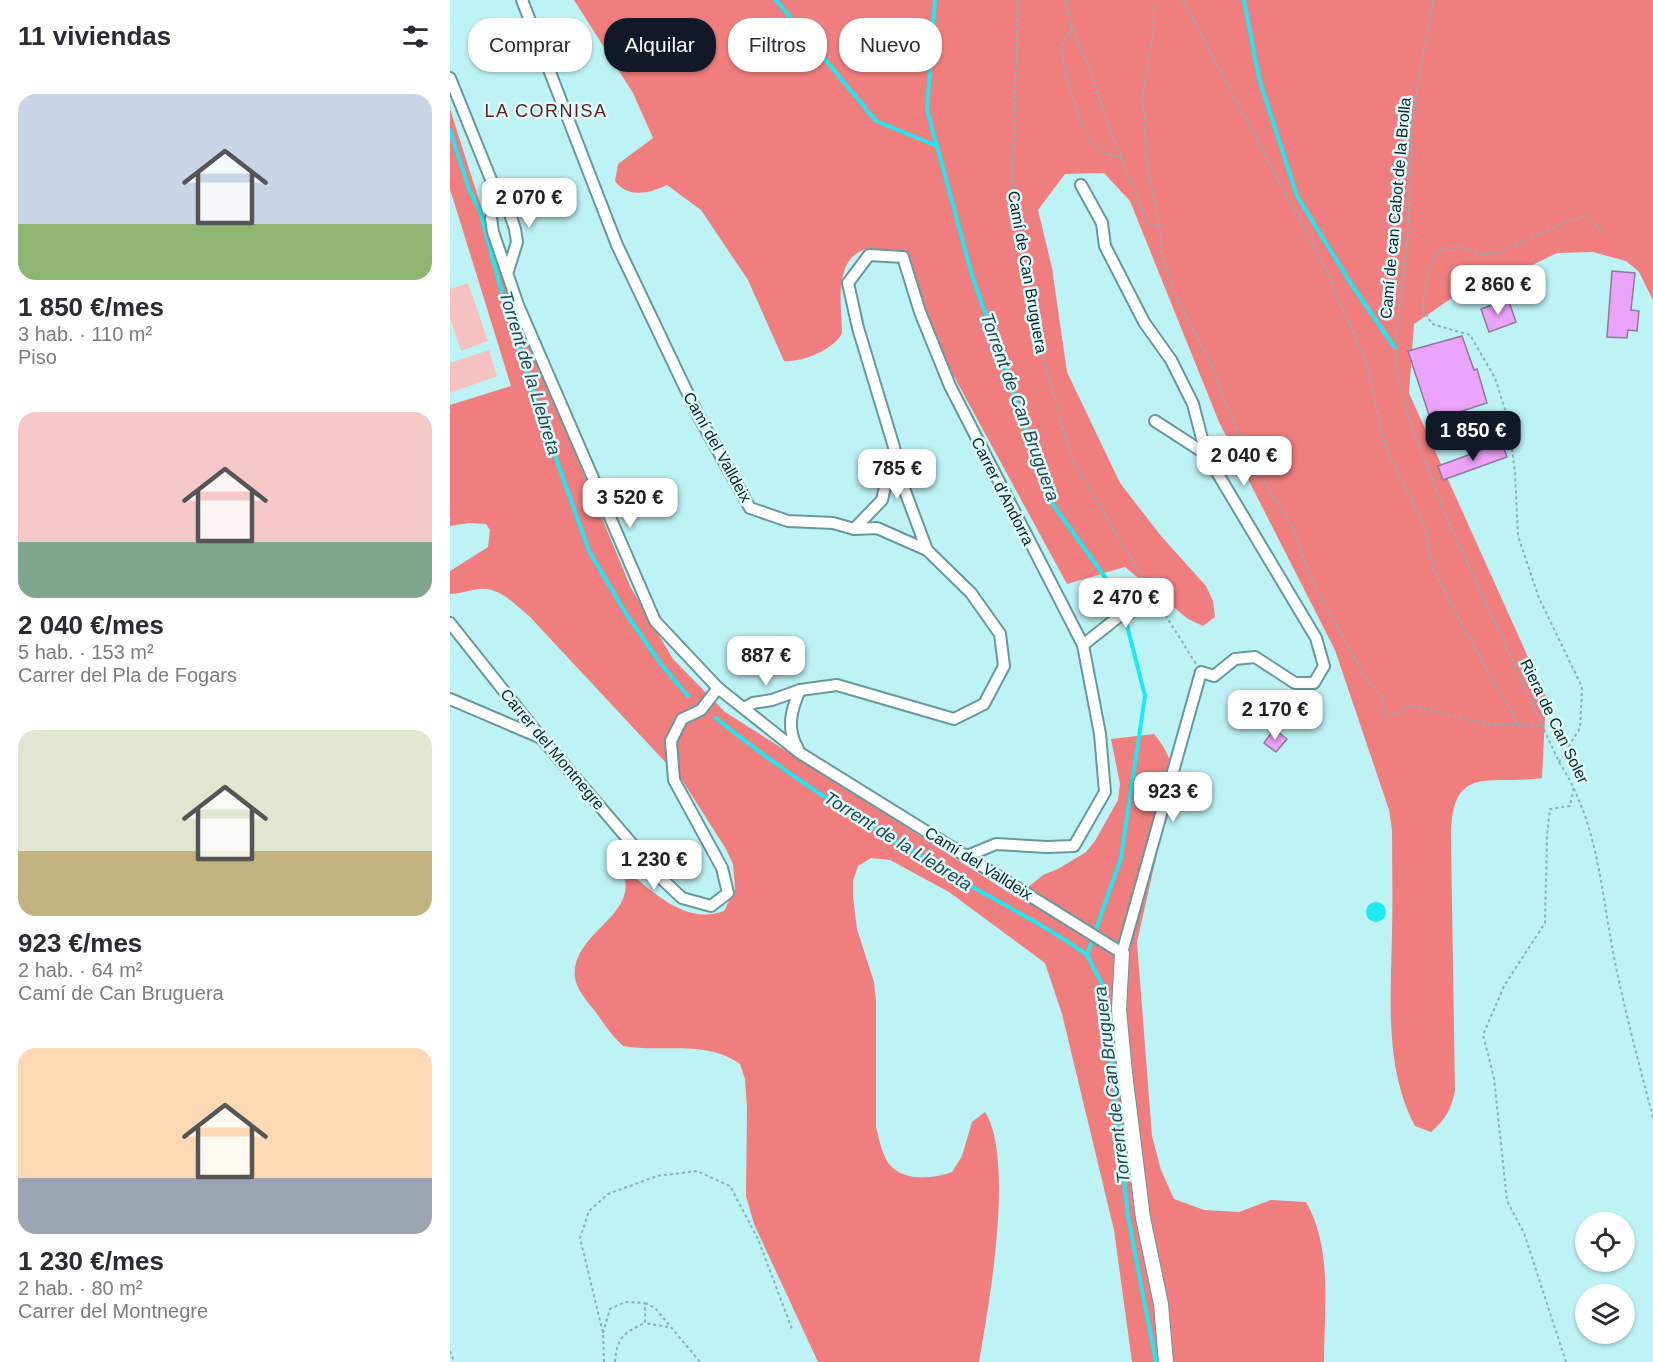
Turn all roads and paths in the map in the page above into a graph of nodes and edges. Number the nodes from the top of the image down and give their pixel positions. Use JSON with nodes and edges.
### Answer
{"nodes":[{"id":1,"x":522,"y":0,"type":"edge"},
{"id":2,"x":1018,"y":0,"type":"edge"},
{"id":3,"x":1065,"y":0,"type":"edge"},
{"id":4,"x":1155,"y":0,"type":"edge"},
{"id":5,"x":1183,"y":0,"type":"edge"},
{"id":6,"x":1433,"y":0,"type":"edge"},
{"id":7,"x":1072,"y":27,"type":"junction"},
{"id":8,"x":450,"y":78,"type":"edge"},
{"id":9,"x":1122,"y":159,"type":"junction"},
{"id":10,"x":1081,"y":185,"type":"dead end"},
{"id":11,"x":496,"y":192,"type":"junction"},
{"id":12,"x":1160,"y":227,"type":"junction"},
{"id":13,"x":1601,"y":230,"type":"dead end"},
{"id":14,"x":508,"y":271,"type":"junction"},
{"id":15,"x":1395,"y":348,"type":"joint"},
{"id":16,"x":1155,"y":421,"type":"dead end"},
{"id":17,"x":894,"y":447,"type":"junction"},
{"id":18,"x":1206,"y":454,"type":"junction"},
{"id":19,"x":854,"y":529,"type":"junction"},
{"id":20,"x":927,"y":550,"type":"junction"},
{"id":21,"x":1151,"y":591,"type":"junction"},
{"id":22,"x":451,"y":624,"type":"edge"},
{"id":23,"x":1083,"y":645,"type":"junction"},
{"id":24,"x":1200,"y":672,"type":"junction"},
{"id":25,"x":718,"y":688,"type":"junction"},
{"id":26,"x":800,"y":690,"type":"junction"},
{"id":27,"x":450,"y":699,"type":"edge"},
{"id":28,"x":744,"y":708,"type":"junction"},
{"id":29,"x":1519,"y":726,"type":"junction"},
{"id":30,"x":1544,"y":726,"type":"junction"},
{"id":31,"x":542,"y":739,"type":"junction"},
{"id":32,"x":800,"y":753,"type":"junction"},
{"id":33,"x":1559,"y":762,"type":"junction"},
{"id":34,"x":1574,"y":785,"type":"junction"},
{"id":35,"x":967,"y":856,"type":"junction"},
{"id":36,"x":1122,"y":953,"type":"junction"},
{"id":37,"x":1653,"y":1118,"type":"edge"},
{"id":38,"x":645,"y":1303,"type":"junction"},
{"id":39,"x":645,"y":1323,"type":"junction"},
{"id":40,"x":668,"y":1327,"type":"junction"},
{"id":41,"x":792,"y":1329,"type":"dead end"},
{"id":42,"x":603,"y":1333,"type":"junction"},
{"id":43,"x":450,"y":1351,"type":"edge"},
{"id":44,"x":454,"y":1362,"type":"edge"},
{"id":45,"x":604,"y":1362,"type":"edge"},
{"id":46,"x":615,"y":1362,"type":"edge"},
{"id":47,"x":700,"y":1362,"type":"edge"},
{"id":48,"x":1166,"y":1362,"type":"edge"},
{"id":49,"x":1566,"y":1362,"type":"edge"}],
"edges":[{"from":1,"to":19,"type":"street","name":"Camí del Valldeix"},
{"from":2,"to":21,"type":"path","name":"Camí de Can Bruguera"},
{"from":3,"to":7,"type":"path"},
{"from":4,"to":12,"type":"path"},
{"from":5,"to":29,"type":"path"},
{"from":6,"to":15,"type":"path","name":"Camí de can Cabot de la Brolla"},
{"from":7,"to":9,"type":"path"},
{"from":7,"to":9,"type":"path"},
{"from":8,"to":11,"type":"street"},
{"from":9,"to":12,"type":"path"},
{"from":10,"to":18,"type":"street"},
{"from":11,"to":14,"type":"street"},
{"from":11,"to":14,"type":"street"},
{"from":12,"to":29,"type":"path"},
{"from":13,"to":33,"type":"path"},
{"from":14,"to":25,"type":"street"},
{"from":15,"to":30,"type":"path","name":"Riera de Can Soler"},
{"from":16,"to":18,"type":"street"},
{"from":17,"to":19,"type":"street","name":"Carrer d'Andorra"},
{"from":17,"to":20,"type":"street","name":"Carrer d'Andorra"},
{"from":17,"to":23,"type":"street","name":"Carrer d'Andorra"},
{"from":18,"to":24,"type":"street"},
{"from":19,"to":20,"type":"street","name":"Camí del Valldeix"},
{"from":20,"to":26,"type":"street","name":"Camí del Valldeix"},
{"from":21,"to":23,"type":"street"},
{"from":21,"to":24,"type":"path","name":"Camí de Can Bruguera"},
{"from":22,"to":31,"type":"street","name":"Carrer del Montnegre"},
{"from":23,"to":35,"type":"street","name":"Carrer d'Andorra"},
{"from":24,"to":36,"type":"street"},
{"from":25,"to":28,"type":"street"},
{"from":25,"to":31,"type":"street","name":"Carrer del Montnegre"},
{"from":26,"to":28,"type":"street","name":"Camí del Valldeix"},
{"from":26,"to":32,"type":"street"},
{"from":27,"to":31,"type":"street"},
{"from":28,"to":32,"type":"street"},
{"from":29,"to":30,"type":"path"},
{"from":30,"to":33,"type":"path","name":"Riera de Can Soler"},
{"from":32,"to":35,"type":"street","name":"Camí del Valldeix"},
{"from":33,"to":34,"type":"path","name":"Riera de Can Soler"},
{"from":34,"to":37,"type":"path","name":"Riera de Can Soler"},
{"from":34,"to":49,"type":"path"},
{"from":35,"to":36,"type":"street","name":"Camí del Valldeix"},
{"from":36,"to":48,"type":"street"},
{"from":38,"to":39,"type":"path"},
{"from":38,"to":40,"type":"path"},
{"from":38,"to":42,"type":"path"},
{"from":39,"to":40,"type":"path"},
{"from":39,"to":46,"type":"path"},
{"from":40,"to":47,"type":"path"},
{"from":41,"to":42,"type":"path"},
{"from":42,"to":45,"type":"path"},
{"from":43,"to":44,"type":"path"}]}
